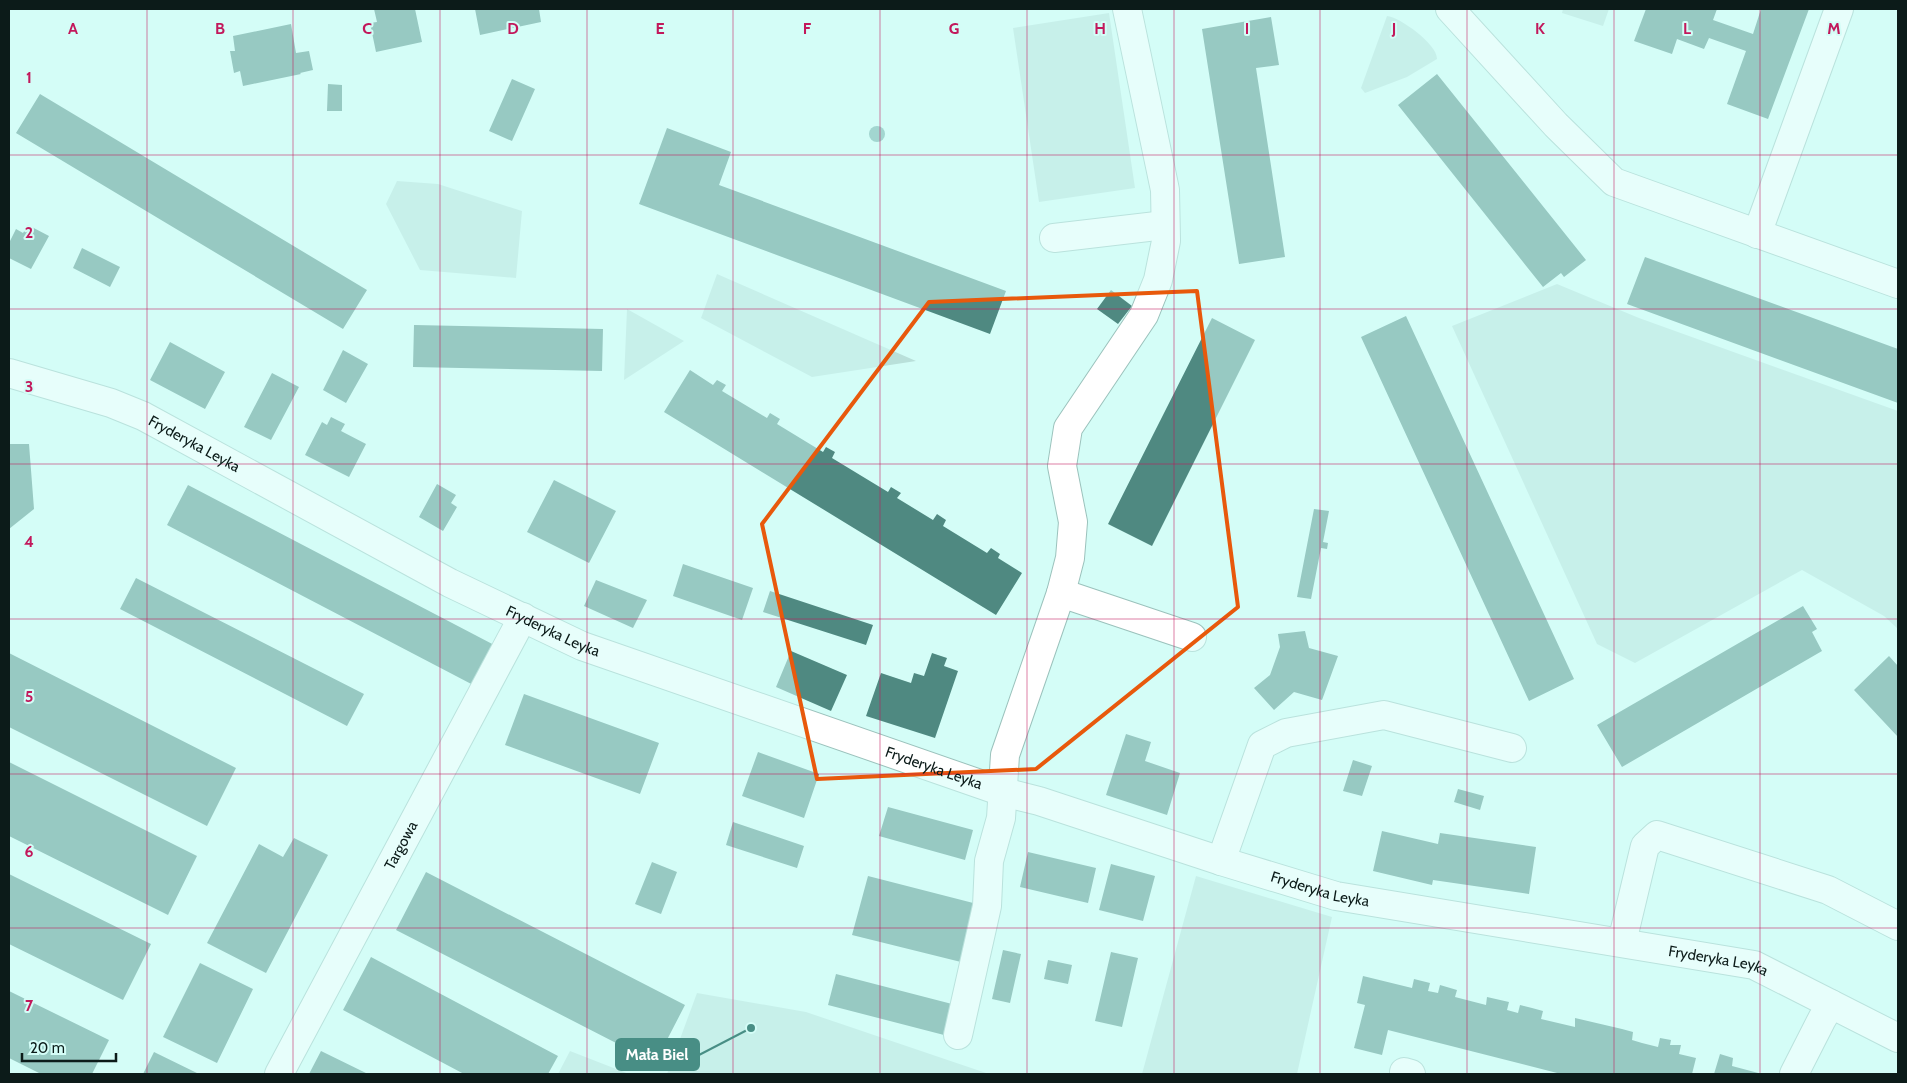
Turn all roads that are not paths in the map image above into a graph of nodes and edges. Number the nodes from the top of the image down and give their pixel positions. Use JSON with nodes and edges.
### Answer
{"nodes":[{"id":1,"x":1127,"y":9,"type":"edge"},
{"id":2,"x":1450,"y":9,"type":"edge"},
{"id":3,"x":1838,"y":9,"type":"edge"},
{"id":4,"x":1165,"y":225,"type":"junction"},
{"id":5,"x":1757,"y":234,"type":"junction"},
{"id":6,"x":1054,"y":238,"type":"dead end"},
{"id":7,"x":1898,"y":284,"type":"edge"},
{"id":8,"x":9,"y":373,"type":"edge"},
{"id":9,"x":1061,"y":593,"type":"junction"},
{"id":10,"x":523,"y":618,"type":"junction"},
{"id":11,"x":1192,"y":637,"type":"dead end"},
{"id":12,"x":1512,"y":748,"type":"dead end"},
{"id":13,"x":1003,"y":792,"type":"junction"},
{"id":14,"x":1221,"y":861,"type":"junction"},
{"id":15,"x":1898,"y":926,"type":"edge"},
{"id":16,"x":1622,"y":942,"type":"junction"},
{"id":17,"x":1831,"y":1004,"type":"junction"},
{"id":18,"x":958,"y":1035,"type":"dead end"},
{"id":19,"x":1898,"y":1038,"type":"edge"},
{"id":20,"x":279,"y":1074,"type":"edge"},
{"id":21,"x":1794,"y":1074,"type":"edge"}],
"edges":[{"from":1,"to":4,"type":"street"},
{"from":2,"to":5,"type":"street"},
{"from":3,"to":5,"type":"street"},
{"from":4,"to":6,"type":"street"},
{"from":4,"to":9,"type":"street"},
{"from":5,"to":7,"type":"street"},
{"from":8,"to":10,"type":"street","name":"Fryderyka Leyka"},
{"from":9,"to":11,"type":"street"},
{"from":9,"to":13,"type":"street"},
{"from":10,"to":13,"type":"street","name":"Fryderyka Leyka"},
{"from":10,"to":20,"type":"street","name":"Targowa"},
{"from":12,"to":14,"type":"street"},
{"from":13,"to":14,"type":"street","name":"Fryderyka Leyka"},
{"from":13,"to":18,"type":"street"},
{"from":14,"to":16,"type":"street","name":"Fryderyka Leyka"},
{"from":15,"to":16,"type":"street"},
{"from":16,"to":17,"type":"street","name":"Fryderyka Leyka"},
{"from":17,"to":19,"type":"street","name":"Fryderyka Leyka"},
{"from":17,"to":21,"type":"street"}]}
